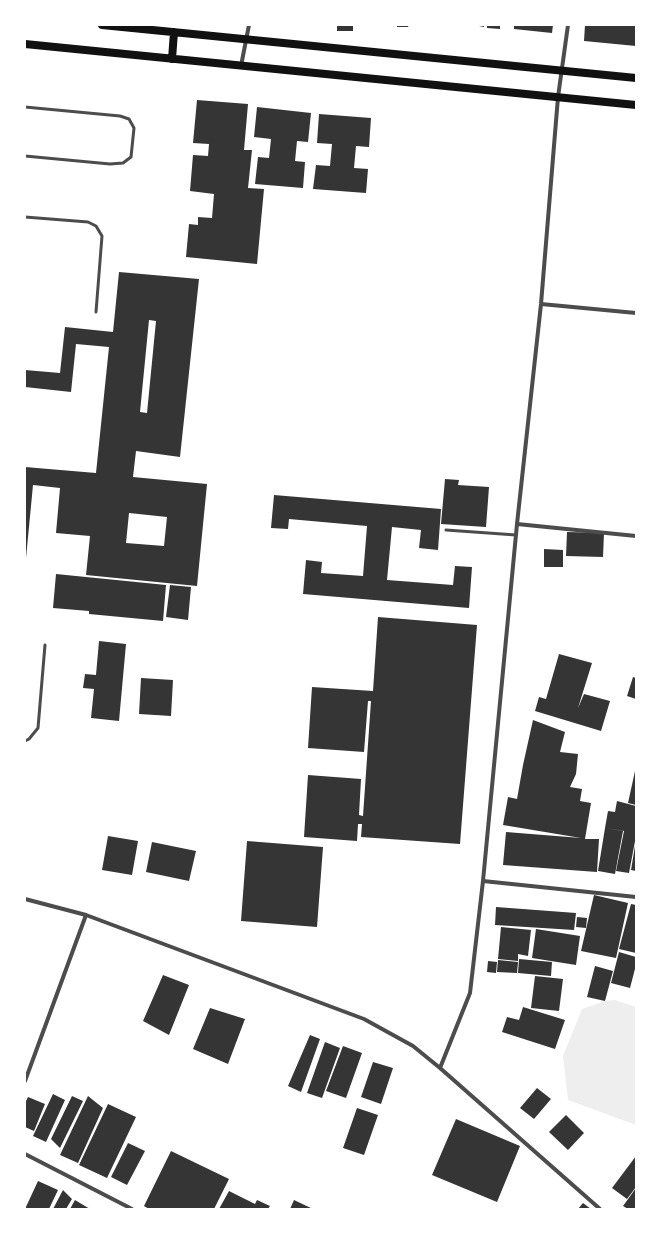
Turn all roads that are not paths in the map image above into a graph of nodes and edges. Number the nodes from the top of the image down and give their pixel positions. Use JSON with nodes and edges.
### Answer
{"nodes":[{"id":1,"x":102,"y":25,"type":"edge"},
{"id":2,"x":249,"y":25,"type":"edge"},
{"id":3,"x":568,"y":25,"type":"edge"},
{"id":4,"x":174,"y":32,"type":"junction"},
{"id":5,"x":246,"y":39,"type":"junction"},
{"id":6,"x":25,"y":44,"type":"edge"},
{"id":7,"x":172,"y":59,"type":"junction"},
{"id":8,"x":241,"y":66,"type":"junction"},
{"id":9,"x":562,"y":70,"type":"junction"},
{"id":10,"x":636,"y":78,"type":"edge"},
{"id":11,"x":558,"y":97,"type":"junction"},
{"id":12,"x":636,"y":105,"type":"edge"},
{"id":13,"x":25,"y":107,"type":"edge"},
{"id":14,"x":25,"y":156,"type":"edge"},
{"id":15,"x":25,"y":217,"type":"edge"},
{"id":16,"x":541,"y":304,"type":"junction"},
{"id":17,"x":96,"y":312,"type":"dead end"},
{"id":18,"x":636,"y":312,"type":"edge"},
{"id":19,"x":517,"y":524,"type":"junction"},
{"id":20,"x":446,"y":530,"type":"dead end"},
{"id":21,"x":516,"y":535,"type":"junction"},
{"id":22,"x":636,"y":536,"type":"edge"},
{"id":23,"x":45,"y":645,"type":"dead end"},
{"id":24,"x":25,"y":741,"type":"edge"},
{"id":25,"x":483,"y":881,"type":"junction"},
{"id":26,"x":636,"y":897,"type":"edge"},
{"id":27,"x":25,"y":899,"type":"edge"},
{"id":28,"x":86,"y":915,"type":"junction"},
{"id":29,"x":440,"y":1068,"type":"junction"},
{"id":30,"x":25,"y":1081,"type":"edge"},
{"id":31,"x":25,"y":1154,"type":"edge"},
{"id":32,"x":132,"y":1209,"type":"edge"},
{"id":33,"x":600,"y":1209,"type":"edge"}],
"edges":[{"from":1,"to":4,"type":"main road"},
{"from":2,"to":5,"type":"street"},
{"from":3,"to":9,"type":"street"},
{"from":4,"to":5,"type":"main road"},
{"from":4,"to":7,"type":"main road"},
{"from":5,"to":8,"type":"street"},
{"from":5,"to":9,"type":"main road"},
{"from":6,"to":7,"type":"main road"},
{"from":7,"to":8,"type":"main road"},
{"from":8,"to":11,"type":"main road"},
{"from":9,"to":10,"type":"main road"},
{"from":9,"to":11,"type":"street"},
{"from":11,"to":12,"type":"main road"},
{"from":11,"to":16,"type":"street"},
{"from":13,"to":14,"type":"lane"},
{"from":15,"to":17,"type":"lane"},
{"from":16,"to":18,"type":"street"},
{"from":16,"to":19,"type":"street"},
{"from":19,"to":21,"type":"street"},
{"from":19,"to":22,"type":"street"},
{"from":20,"to":21,"type":"lane"},
{"from":21,"to":25,"type":"street"},
{"from":23,"to":24,"type":"lane"},
{"from":25,"to":26,"type":"street"},
{"from":25,"to":29,"type":"street"},
{"from":27,"to":28,"type":"street"},
{"from":28,"to":29,"type":"street"},
{"from":28,"to":30,"type":"street"},
{"from":29,"to":33,"type":"street"},
{"from":31,"to":32,"type":"street"}]}
